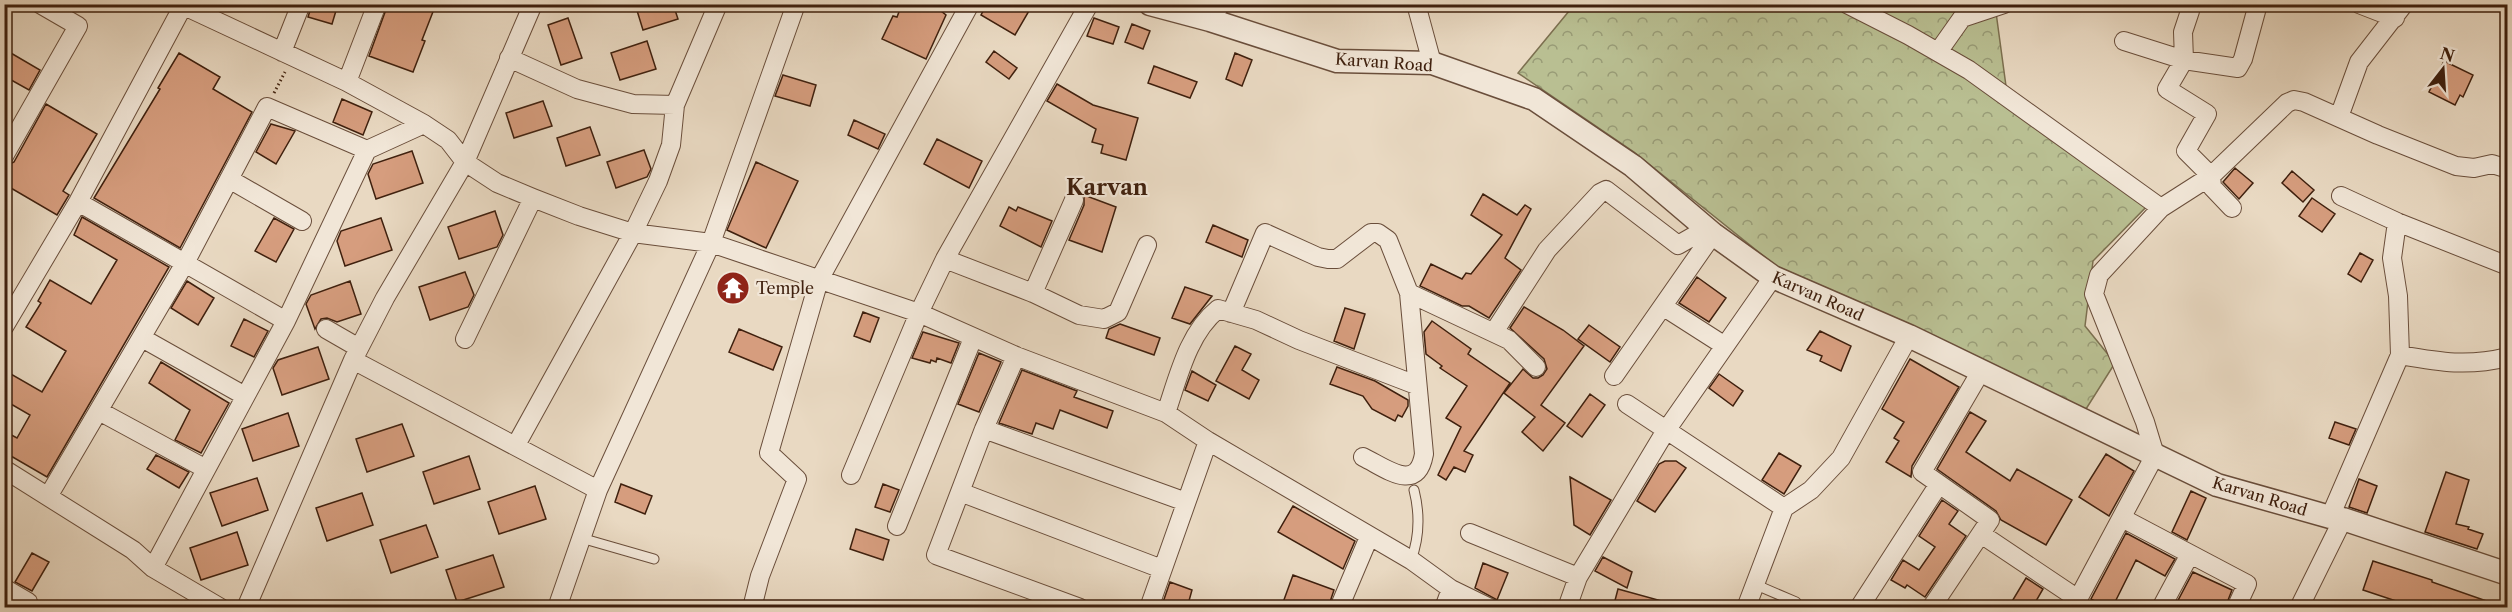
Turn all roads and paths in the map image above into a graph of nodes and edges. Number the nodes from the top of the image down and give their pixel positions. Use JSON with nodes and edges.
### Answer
{"nodes":[{"id":1,"x":40,"y":4,"type":"edge"},
{"id":2,"x":301,"y":4,"type":"edge"},
{"id":3,"x":377,"y":4,"type":"edge"},
{"id":4,"x":533,"y":4,"type":"edge"},
{"id":5,"x":717,"y":4,"type":"edge"},
{"id":6,"x":796,"y":4,"type":"edge"},
{"id":7,"x":970,"y":4,"type":"edge"},
{"id":8,"x":1089,"y":4,"type":"edge"},
{"id":9,"x":1150,"y":4,"type":"edge"},
{"id":10,"x":1416,"y":4,"type":"edge"},
{"id":11,"x":1847,"y":4,"type":"edge"},
{"id":12,"x":2004,"y":4,"type":"edge"},
{"id":13,"x":2258,"y":4,"type":"edge"},
{"id":14,"x":2359,"y":4,"type":"edge"},
{"id":15,"x":182,"y":5,"type":"edge"},
{"id":16,"x":2190,"y":11,"type":"dead end"},
{"id":17,"x":2399,"y":11,"type":"edge"},
{"id":18,"x":1215,"y":12,"type":"edge"},
{"id":19,"x":215,"y":13,"type":"edge"},
{"id":20,"x":2124,"y":41,"type":"dead end"},
{"id":21,"x":1938,"y":52,"type":"junction"},
{"id":22,"x":287,"y":55,"type":"junction"},
{"id":23,"x":509,"y":58,"type":"junction"},
{"id":24,"x":2184,"y":60,"type":"junction"},
{"id":25,"x":1432,"y":63,"type":"junction"},
{"id":26,"x":347,"y":82,"type":"junction"},
{"id":27,"x":675,"y":105,"type":"junction"},
{"id":28,"x":267,"y":107,"type":"junction"},
{"id":29,"x":2339,"y":117,"type":"junction"},
{"id":30,"x":424,"y":124,"type":"junction"},
{"id":31,"x":367,"y":150,"type":"junction"},
{"id":32,"x":4,"y":156,"type":"edge"},
{"id":33,"x":465,"y":162,"type":"junction"},
{"id":34,"x":2508,"y":169,"type":"edge"},
{"id":35,"x":2211,"y":176,"type":"junction"},
{"id":36,"x":229,"y":179,"type":"junction"},
{"id":37,"x":2341,"y":196,"type":"dead end"},
{"id":38,"x":533,"y":198,"type":"junction"},
{"id":39,"x":1074,"y":200,"type":"dead end"},
{"id":40,"x":78,"y":202,"type":"junction"},
{"id":41,"x":2161,"y":208,"type":"junction"},
{"id":42,"x":2232,"y":208,"type":"dead end"},
{"id":43,"x":302,"y":221,"type":"dead end"},
{"id":44,"x":2397,"y":222,"type":"junction"},
{"id":45,"x":1709,"y":232,"type":"junction"},
{"id":46,"x":633,"y":233,"type":"junction"},
{"id":47,"x":711,"y":243,"type":"junction"},
{"id":48,"x":1147,"y":245,"type":"dead end"},
{"id":49,"x":945,"y":259,"type":"junction"},
{"id":50,"x":185,"y":262,"type":"junction"},
{"id":51,"x":2508,"y":266,"type":"edge"},
{"id":52,"x":1773,"y":277,"type":"junction"},
{"id":53,"x":819,"y":280,"type":"junction"},
{"id":54,"x":1033,"y":293,"type":"junction"},
{"id":55,"x":1409,"y":293,"type":"junction"},
{"id":56,"x":1664,"y":307,"type":"junction"},
{"id":57,"x":919,"y":313,"type":"junction"},
{"id":58,"x":1231,"y":313,"type":"junction"},
{"id":59,"x":286,"y":321,"type":"junction"},
{"id":60,"x":5,"y":326,"type":"edge"},
{"id":61,"x":326,"y":329,"type":"dead end"},
{"id":62,"x":1494,"y":332,"type":"junction"},
{"id":63,"x":1909,"y":336,"type":"junction"},
{"id":64,"x":142,"y":338,"type":"junction"},
{"id":65,"x":973,"y":338,"type":"junction"},
{"id":66,"x":465,"y":339,"type":"dead end"},
{"id":67,"x":1725,"y":346,"type":"junction"},
{"id":68,"x":356,"y":354,"type":"junction"},
{"id":69,"x":2400,"y":355,"type":"junction"},
{"id":70,"x":1016,"y":356,"type":"junction"},
{"id":71,"x":2508,"y":357,"type":"edge"},
{"id":72,"x":1536,"y":367,"type":"dead end"},
{"id":73,"x":1981,"y":371,"type":"junction"},
{"id":74,"x":1614,"y":376,"type":"dead end"},
{"id":75,"x":1416,"y":385,"type":"junction"},
{"id":76,"x":245,"y":396,"type":"junction"},
{"id":77,"x":1627,"y":404,"type":"dead end"},
{"id":78,"x":99,"y":411,"type":"junction"},
{"id":79,"x":1166,"y":413,"type":"junction"},
{"id":80,"x":984,"y":429,"type":"junction"},
{"id":81,"x":1665,"y":432,"type":"junction"},
{"id":82,"x":1208,"y":441,"type":"junction"},
{"id":83,"x":516,"y":446,"type":"junction"},
{"id":84,"x":2155,"y":455,"type":"junction"},
{"id":85,"x":1363,"y":457,"type":"dead end"},
{"id":86,"x":4,"y":469,"type":"edge"},
{"id":87,"x":206,"y":469,"type":"junction"},
{"id":88,"x":851,"y":475,"type":"dead end"},
{"id":89,"x":1939,"y":484,"type":"junction"},
{"id":90,"x":598,"y":490,"type":"junction"},
{"id":91,"x":1414,"y":490,"type":"dead end"},
{"id":92,"x":960,"y":492,"type":"junction"},
{"id":93,"x":49,"y":495,"type":"junction"},
{"id":94,"x":1186,"y":502,"type":"junction"},
{"id":95,"x":1784,"y":508,"type":"junction"},
{"id":96,"x":2122,"y":518,"type":"junction"},
{"id":97,"x":2337,"y":518,"type":"junction"},
{"id":98,"x":897,"y":526,"type":"dead end"},
{"id":99,"x":1470,"y":533,"type":"dead end"},
{"id":100,"x":1981,"y":534,"type":"junction"},
{"id":101,"x":1369,"y":537,"type":"junction"},
{"id":102,"x":581,"y":538,"type":"junction"},
{"id":103,"x":2190,"y":554,"type":"junction"},
{"id":104,"x":654,"y":559,"type":"dead end"},
{"id":105,"x":1411,"y":560,"type":"junction"},
{"id":106,"x":153,"y":568,"type":"junction"},
{"id":107,"x":1162,"y":569,"type":"junction"},
{"id":108,"x":2508,"y":574,"type":"edge"},
{"id":109,"x":1578,"y":577,"type":"junction"},
{"id":110,"x":1754,"y":584,"type":"junction"},
{"id":111,"x":4,"y":588,"type":"edge"},
{"id":112,"x":1451,"y":589,"type":"junction"},
{"id":113,"x":28,"y":602,"type":"dead end"},
{"id":114,"x":1796,"y":602,"type":"dead end"},
{"id":115,"x":2075,"y":603,"type":"edge"},
{"id":116,"x":221,"y":608,"type":"edge"},
{"id":117,"x":246,"y":608,"type":"edge"},
{"id":118,"x":556,"y":608,"type":"edge"},
{"id":119,"x":752,"y":608,"type":"edge"},
{"id":120,"x":1080,"y":608,"type":"edge"},
{"id":121,"x":1149,"y":608,"type":"edge"},
{"id":122,"x":1339,"y":608,"type":"edge"},
{"id":123,"x":1444,"y":608,"type":"edge"},
{"id":124,"x":1490,"y":608,"type":"edge"},
{"id":125,"x":1566,"y":608,"type":"edge"},
{"id":126,"x":1746,"y":608,"type":"edge"},
{"id":127,"x":1859,"y":608,"type":"edge"},
{"id":128,"x":1931,"y":608,"type":"edge"},
{"id":129,"x":2161,"y":608,"type":"edge"},
{"id":130,"x":2236,"y":608,"type":"edge"},
{"id":131,"x":2299,"y":608,"type":"edge"}],
"edges":[{"from":1,"to":32,"type":"street"},
{"from":2,"to":22,"type":"street"},
{"from":3,"to":26,"type":"street"},
{"from":4,"to":23,"type":"street"},
{"from":5,"to":27,"type":"street"},
{"from":6,"to":47,"type":"street"},
{"from":7,"to":53,"type":"street"},
{"from":8,"to":49,"type":"street"},
{"from":9,"to":18,"type":"street","name":"Karvan Road"},
{"from":10,"to":25,"type":"street"},
{"from":11,"to":21,"type":"street"},
{"from":12,"to":21,"type":"street"},
{"from":13,"to":24,"type":"street"},
{"from":14,"to":17,"type":"street"},
{"from":15,"to":19,"type":"street"},
{"from":15,"to":40,"type":"street"},
{"from":16,"to":24,"type":"street"},
{"from":17,"to":29,"type":"street"},
{"from":18,"to":25,"type":"street","name":"Karvan Road"},
{"from":19,"to":22,"type":"street"},
{"from":20,"to":24,"type":"street"},
{"from":21,"to":41,"type":"street"},
{"from":22,"to":26,"type":"street"},
{"from":22,"to":28,"type":"path"},
{"from":23,"to":27,"type":"street"},
{"from":23,"to":33,"type":"street"},
{"from":24,"to":35,"type":"street"},
{"from":25,"to":45,"type":"street","name":"Karvan Road"},
{"from":26,"to":30,"type":"street"},
{"from":27,"to":46,"type":"street"},
{"from":28,"to":31,"type":"street"},
{"from":28,"to":36,"type":"street"},
{"from":29,"to":34,"type":"street"},
{"from":29,"to":35,"type":"street"},
{"from":30,"to":31,"type":"street"},
{"from":30,"to":33,"type":"street"},
{"from":31,"to":59,"type":"street"},
{"from":33,"to":38,"type":"street"},
{"from":33,"to":68,"type":"street"},
{"from":35,"to":41,"type":"street"},
{"from":35,"to":42,"type":"street"},
{"from":36,"to":43,"type":"street"},
{"from":36,"to":50,"type":"street"},
{"from":37,"to":44,"type":"street"},
{"from":38,"to":46,"type":"street"},
{"from":38,"to":66,"type":"street"},
{"from":39,"to":54,"type":"street"},
{"from":40,"to":50,"type":"street"},
{"from":40,"to":60,"type":"street"},
{"from":41,"to":84,"type":"street"},
{"from":44,"to":51,"type":"street"},
{"from":44,"to":69,"type":"street"},
{"from":45,"to":52,"type":"street","name":"Karvan Road"},
{"from":45,"to":56,"type":"street"},
{"from":45,"to":62,"type":"street"},
{"from":46,"to":47,"type":"street"},
{"from":46,"to":83,"type":"street"},
{"from":47,"to":53,"type":"street"},
{"from":47,"to":90,"type":"street"},
{"from":48,"to":54,"type":"street"},
{"from":49,"to":54,"type":"street"},
{"from":49,"to":57,"type":"street"},
{"from":50,"to":59,"type":"street"},
{"from":50,"to":64,"type":"street"},
{"from":52,"to":63,"type":"street","name":"Karvan Road"},
{"from":52,"to":67,"type":"street"},
{"from":53,"to":57,"type":"street"},
{"from":53,"to":119,"type":"street"},
{"from":55,"to":58,"type":"street"},
{"from":55,"to":62,"type":"street"},
{"from":55,"to":75,"type":"street"},
{"from":56,"to":67,"type":"street"},
{"from":56,"to":74,"type":"street"},
{"from":57,"to":65,"type":"street"},
{"from":57,"to":88,"type":"street"},
{"from":58,"to":75,"type":"street"},
{"from":58,"to":79,"type":"street"},
{"from":59,"to":76,"type":"street"},
{"from":61,"to":68,"type":"street"},
{"from":62,"to":72,"type":"street"},
{"from":63,"to":73,"type":"street","name":"Karvan Road"},
{"from":63,"to":95,"type":"street"},
{"from":64,"to":76,"type":"street"},
{"from":64,"to":78,"type":"street"},
{"from":65,"to":70,"type":"street"},
{"from":65,"to":98,"type":"street"},
{"from":67,"to":81,"type":"street"},
{"from":68,"to":83,"type":"street"},
{"from":68,"to":117,"type":"street"},
{"from":69,"to":71,"type":"street"},
{"from":69,"to":97,"type":"street"},
{"from":70,"to":79,"type":"street"},
{"from":70,"to":80,"type":"street"},
{"from":73,"to":84,"type":"street","name":"Karvan Road"},
{"from":73,"to":89,"type":"street"},
{"from":75,"to":85,"type":"street"},
{"from":76,"to":87,"type":"street"},
{"from":77,"to":81,"type":"street"},
{"from":78,"to":87,"type":"street"},
{"from":78,"to":93,"type":"street"},
{"from":79,"to":82,"type":"street"},
{"from":80,"to":92,"type":"street"},
{"from":80,"to":94,"type":"street"},
{"from":81,"to":95,"type":"street"},
{"from":81,"to":109,"type":"street"},
{"from":82,"to":94,"type":"street"},
{"from":82,"to":101,"type":"street"},
{"from":83,"to":90,"type":"street"},
{"from":84,"to":96,"type":"street"},
{"from":84,"to":97,"type":"street","name":"Karvan Road"},
{"from":86,"to":93,"type":"street"},
{"from":87,"to":106,"type":"street"},
{"from":89,"to":100,"type":"street"},
{"from":89,"to":127,"type":"street"},
{"from":90,"to":102,"type":"street"},
{"from":91,"to":105,"type":"lane"},
{"from":92,"to":107,"type":"street"},
{"from":92,"to":120,"type":"street"},
{"from":93,"to":106,"type":"street"},
{"from":94,"to":107,"type":"street"},
{"from":95,"to":110,"type":"street"},
{"from":96,"to":103,"type":"street"},
{"from":96,"to":115,"type":"street"},
{"from":97,"to":108,"type":"street","name":"Karvan Road"},
{"from":97,"to":131,"type":"street"},
{"from":99,"to":109,"type":"street"},
{"from":100,"to":115,"type":"street"},
{"from":100,"to":128,"type":"street"},
{"from":101,"to":105,"type":"street"},
{"from":101,"to":122,"type":"street"},
{"from":102,"to":104,"type":"lane"},
{"from":102,"to":118,"type":"street"},
{"from":103,"to":129,"type":"street"},
{"from":103,"to":130,"type":"street"},
{"from":105,"to":112,"type":"street"},
{"from":106,"to":116,"type":"street"},
{"from":107,"to":121,"type":"street"},
{"from":109,"to":125,"type":"street"},
{"from":110,"to":114,"type":"lane"},
{"from":110,"to":126,"type":"street"},
{"from":111,"to":113,"type":"street"},
{"from":112,"to":123,"type":"street"},
{"from":112,"to":124,"type":"street"}]}
